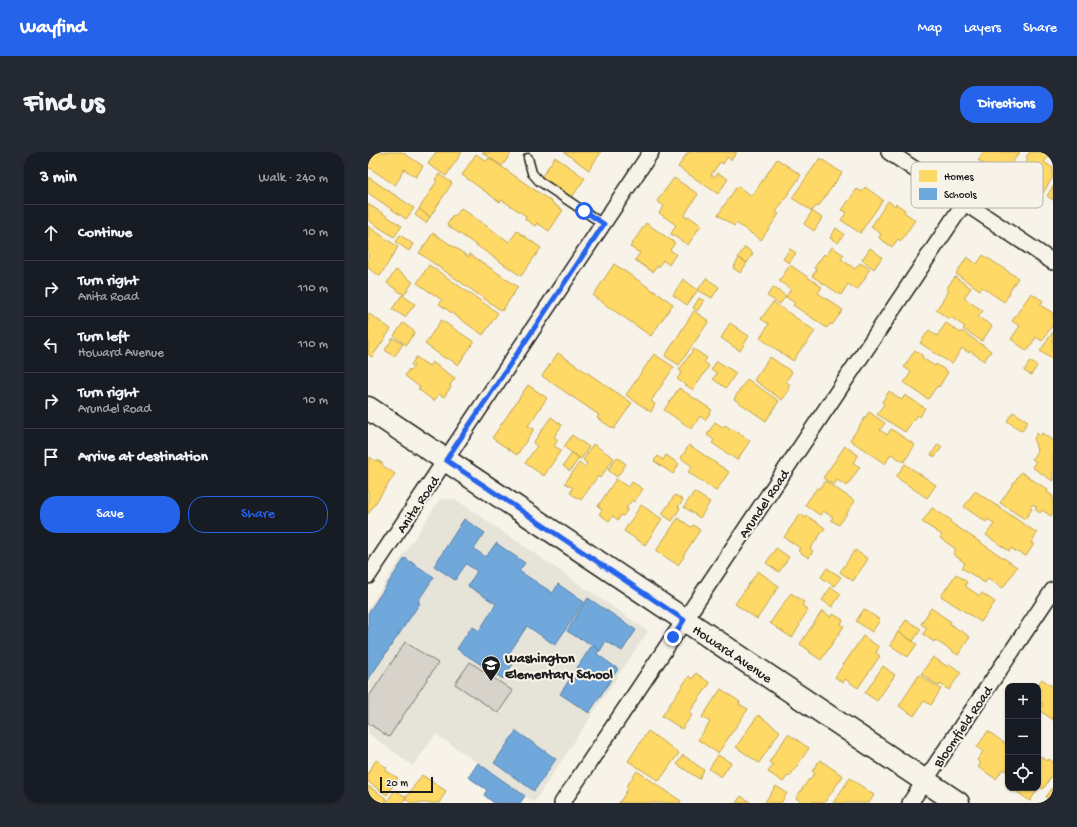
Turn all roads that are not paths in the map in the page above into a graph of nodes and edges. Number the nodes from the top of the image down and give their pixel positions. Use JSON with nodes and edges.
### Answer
{"nodes":[{"id":1,"x":651,"y":152,"type":"edge"},
{"id":2,"x":889,"y":152,"type":"edge"},
{"id":3,"x":528,"y":158,"type":"dead end"},
{"id":4,"x":911,"y":167,"type":"edge"},
{"id":5,"x":960,"y":208,"type":"edge"},
{"id":6,"x":973,"y":208,"type":"edge"},
{"id":7,"x":604,"y":224,"type":"junction"},
{"id":8,"x":1053,"y":262,"type":"edge"},
{"id":9,"x":368,"y":408,"type":"edge"},
{"id":10,"x":446,"y":460,"type":"junction"},
{"id":11,"x":368,"y":576,"type":"edge"},
{"id":12,"x":1053,"y":590,"type":"edge"},
{"id":13,"x":684,"y":620,"type":"junction"},
{"id":14,"x":925,"y":781,"type":"junction"},
{"id":15,"x":562,"y":803,"type":"edge"},
{"id":16,"x":910,"y":803,"type":"edge"},
{"id":17,"x":958,"y":803,"type":"edge"}],
"edges":[{"from":1,"to":7,"type":"street","name":"Anita Road"},
{"from":2,"to":4,"type":"street"},
{"from":3,"to":7,"type":"lane"},
{"from":5,"to":13,"type":"street","name":"Arundel Road"},
{"from":6,"to":8,"type":"street"},
{"from":7,"to":10,"type":"street","name":"Anita Road"},
{"from":9,"to":10,"type":"street","name":"Howard Avenue"},
{"from":10,"to":11,"type":"street","name":"Anita Road"},
{"from":10,"to":13,"type":"street","name":"Howard Avenue"},
{"from":12,"to":14,"type":"street","name":"Bloomfield Road"},
{"from":13,"to":14,"type":"street","name":"Howard Avenue"},
{"from":13,"to":15,"type":"street","name":"Arundel Road"},
{"from":14,"to":16,"type":"street","name":"Bloomfield Road"},
{"from":14,"to":17,"type":"street","name":"Howard Avenue"}]}
